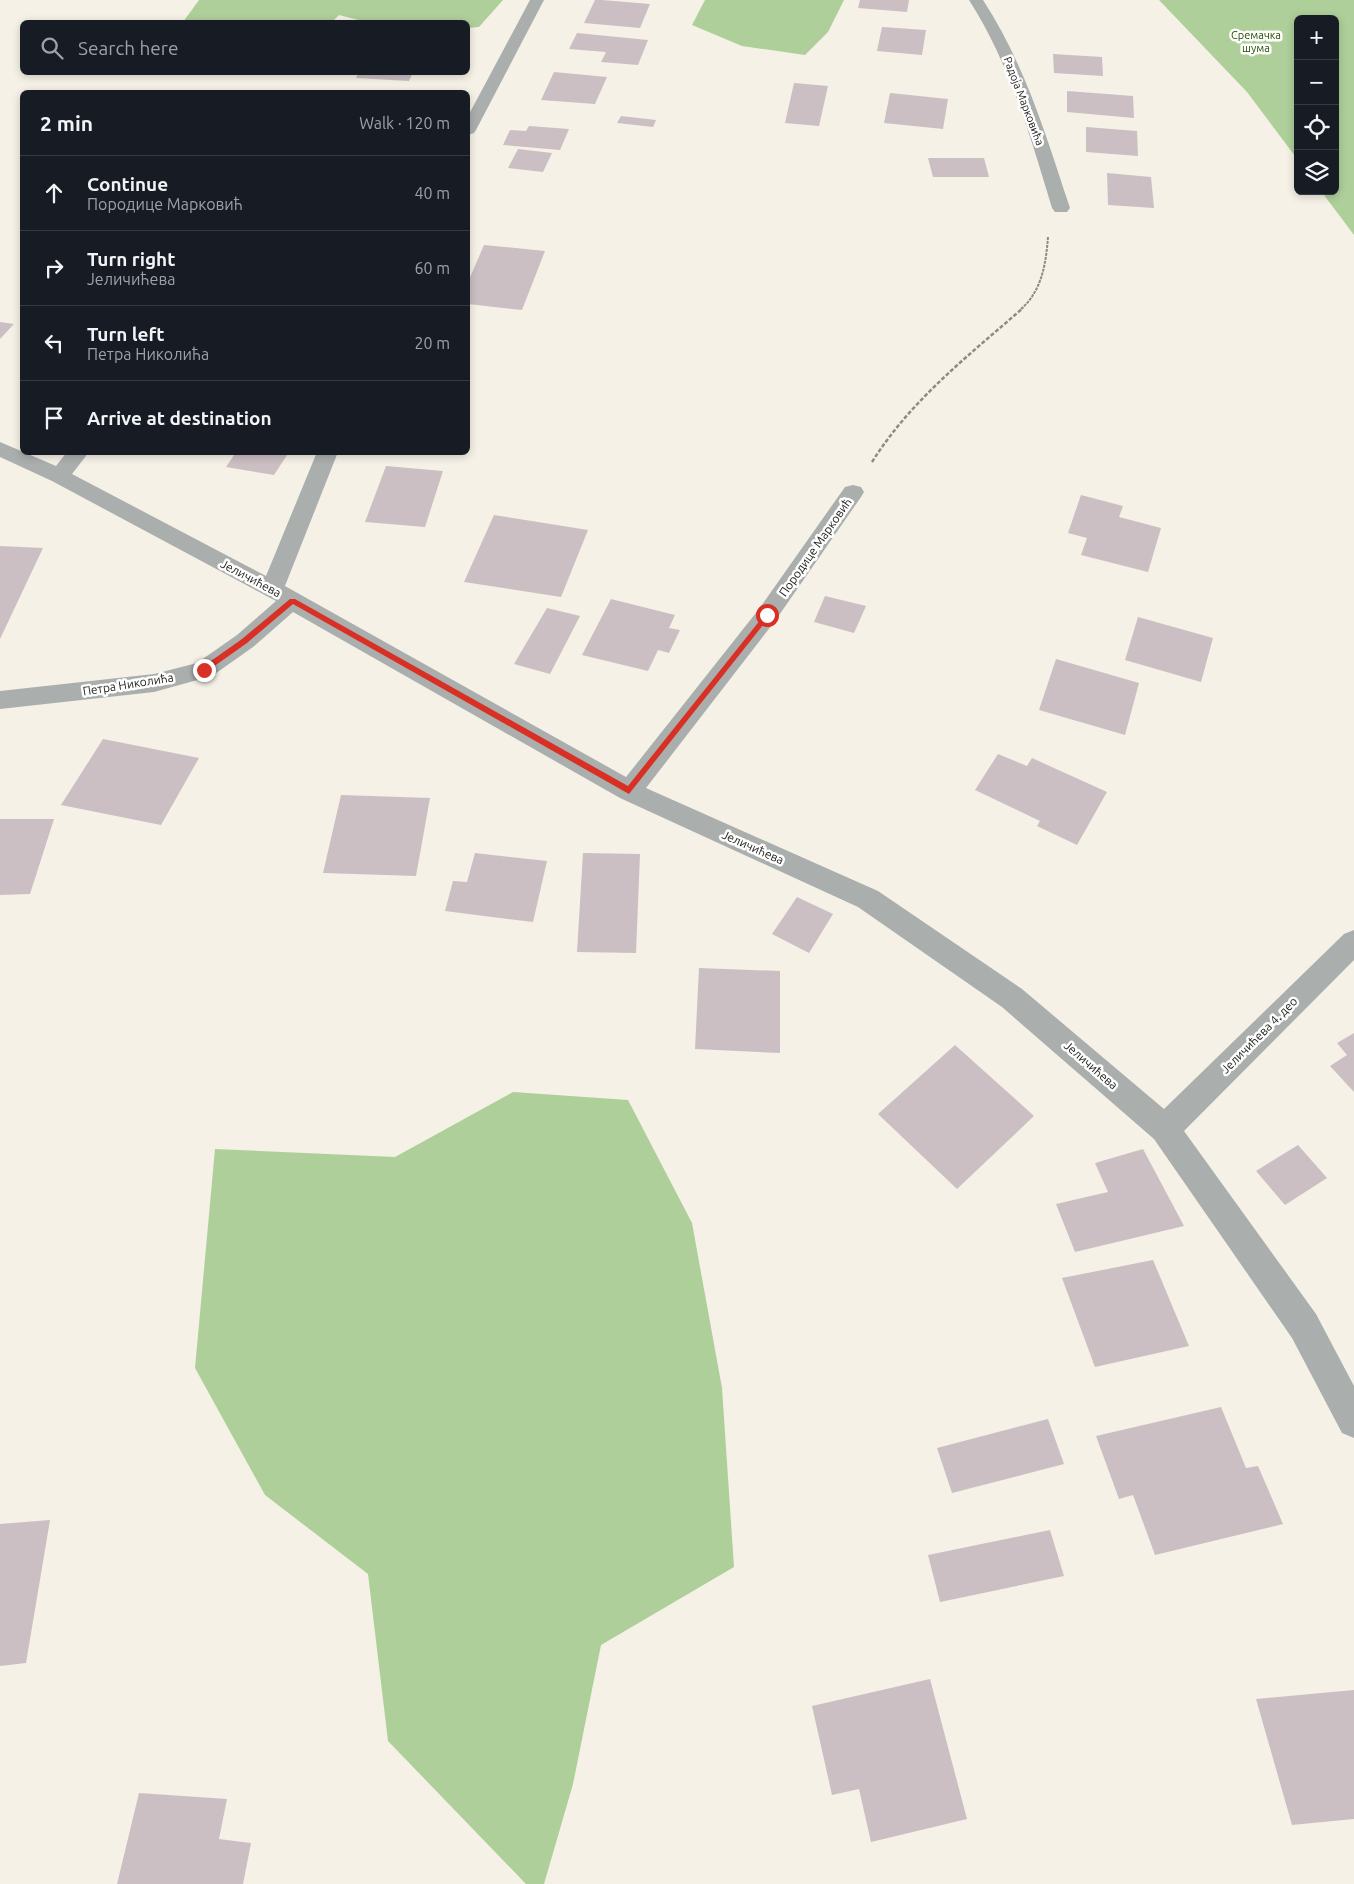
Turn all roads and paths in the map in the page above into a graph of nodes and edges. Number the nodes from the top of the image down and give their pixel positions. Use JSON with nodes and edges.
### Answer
{"nodes":[{"id":1,"x":537,"y":0,"type":"edge"},
{"id":2,"x":976,"y":0,"type":"edge"},
{"id":3,"x":470,"y":126,"type":"edge"},
{"id":4,"x":1061,"y":208,"type":"joint"},
{"id":5,"x":0,"y":449,"type":"edge"},
{"id":6,"x":76,"y":455,"type":"edge"},
{"id":7,"x":327,"y":455,"type":"edge"},
{"id":8,"x":59,"y":476,"type":"junction"},
{"id":9,"x":853,"y":492,"type":"joint"},
{"id":10,"x":282,"y":595,"type":"junction"},
{"id":11,"x":0,"y":700,"type":"edge"},
{"id":12,"x":629,"y":791,"type":"junction"},
{"id":13,"x":1354,"y":942,"type":"edge"},
{"id":14,"x":1165,"y":1128,"type":"junction"},
{"id":15,"x":1354,"y":1421,"type":"edge"}],
"edges":[{"from":1,"to":3,"type":"street"},
{"from":2,"to":4,"type":"street","name":"Радоја Марковића"},
{"from":4,"to":9,"type":"path"},
{"from":5,"to":8,"type":"street","name":"Јеличићева"},
{"from":6,"to":8,"type":"street"},
{"from":7,"to":10,"type":"street"},
{"from":8,"to":10,"type":"street","name":"Јеличићева"},
{"from":9,"to":12,"type":"street","name":"Породице Марковић"},
{"from":10,"to":11,"type":"street","name":"Петра Николића"},
{"from":10,"to":12,"type":"street","name":"Јеличићева"},
{"from":12,"to":14,"type":"street","name":"Јеличићева"},
{"from":13,"to":14,"type":"street","name":"Јеличићева 4. део"},
{"from":14,"to":15,"type":"street","name":"Јеличићева"}]}
